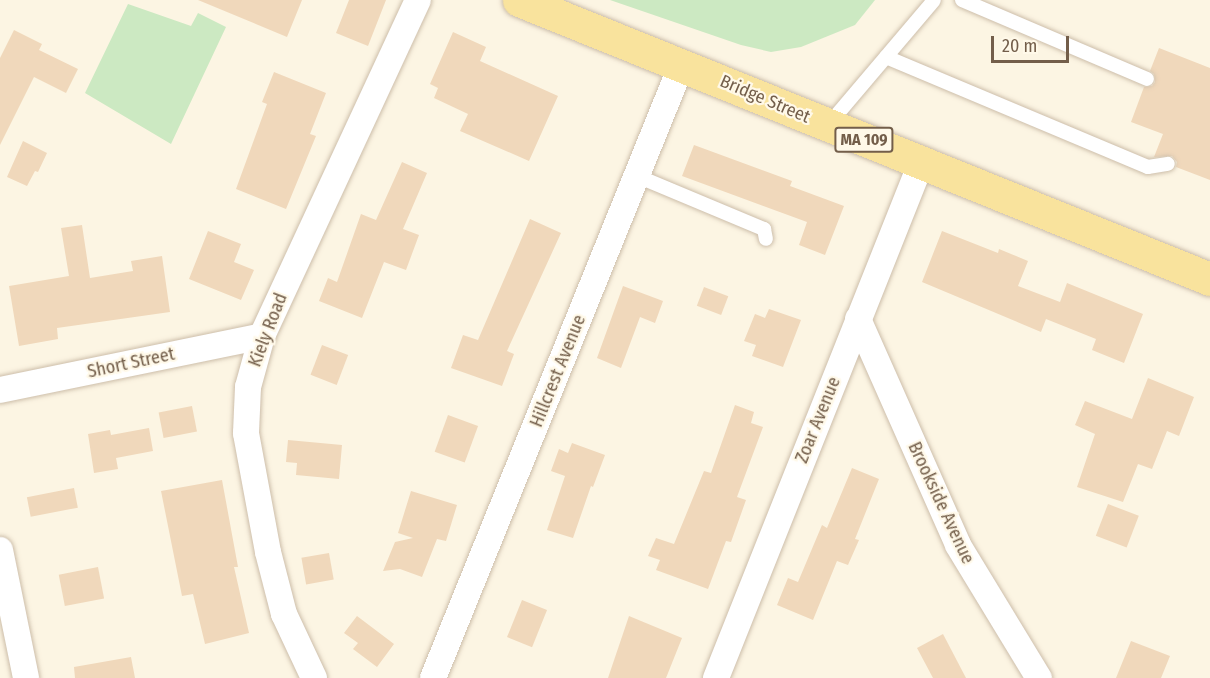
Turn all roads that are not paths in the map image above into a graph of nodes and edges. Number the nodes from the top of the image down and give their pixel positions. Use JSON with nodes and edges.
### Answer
{"nodes":[{"id":1,"x":418,"y":0,"type":"edge"},
{"id":2,"x":519,"y":0,"type":"edge"},
{"id":3,"x":934,"y":0,"type":"edge"},
{"id":4,"x":962,"y":0,"type":"edge"},
{"id":5,"x":886,"y":57,"type":"junction"},
{"id":6,"x":682,"y":64,"type":"junction"},
{"id":7,"x":1147,"y":79,"type":"dead end"},
{"id":8,"x":828,"y":126,"type":"junction"},
{"id":9,"x":921,"y":163,"type":"junction"},
{"id":10,"x":1168,"y":164,"type":"dead end"},
{"id":11,"x":637,"y":176,"type":"junction"},
{"id":12,"x":766,"y":239,"type":"dead end"},
{"id":13,"x":1210,"y":279,"type":"edge"},
{"id":14,"x":858,"y":319,"type":"junction"},
{"id":15,"x":262,"y":336,"type":"junction"},
{"id":16,"x":0,"y":390,"type":"edge"},
{"id":17,"x":0,"y":550,"type":"edge"},
{"id":18,"x":26,"y":678,"type":"edge"},
{"id":19,"x":314,"y":678,"type":"edge"},
{"id":20,"x":433,"y":678,"type":"edge"},
{"id":21,"x":716,"y":678,"type":"edge"},
{"id":22,"x":1039,"y":678,"type":"edge"}],
"edges":[{"from":1,"to":15,"type":"street","name":"Kiely Road"},
{"from":2,"to":6,"type":"main road","name":"Bridge Street","number":"MA 109"},
{"from":3,"to":5,"type":"lane"},
{"from":4,"to":7,"type":"lane"},
{"from":5,"to":8,"type":"lane"},
{"from":5,"to":10,"type":"lane"},
{"from":6,"to":8,"type":"main road","name":"Bridge Street","number":"MA 109"},
{"from":6,"to":11,"type":"street","name":"Hillcrest Avenue"},
{"from":8,"to":9,"type":"main road","name":"Bridge Street","number":"MA 109"},
{"from":9,"to":13,"type":"main road","name":"Bridge Street","number":"MA 109"},
{"from":9,"to":14,"type":"street","name":"Zoar Avenue"},
{"from":11,"to":12,"type":"lane"},
{"from":11,"to":20,"type":"street","name":"Hillcrest Avenue"},
{"from":14,"to":21,"type":"street","name":"Zoar Avenue"},
{"from":14,"to":22,"type":"street","name":"Brookside Avenue"},
{"from":15,"to":16,"type":"street","name":"Short Street"},
{"from":15,"to":19,"type":"street","name":"Kiely Road"},
{"from":17,"to":18,"type":"street"}]}
